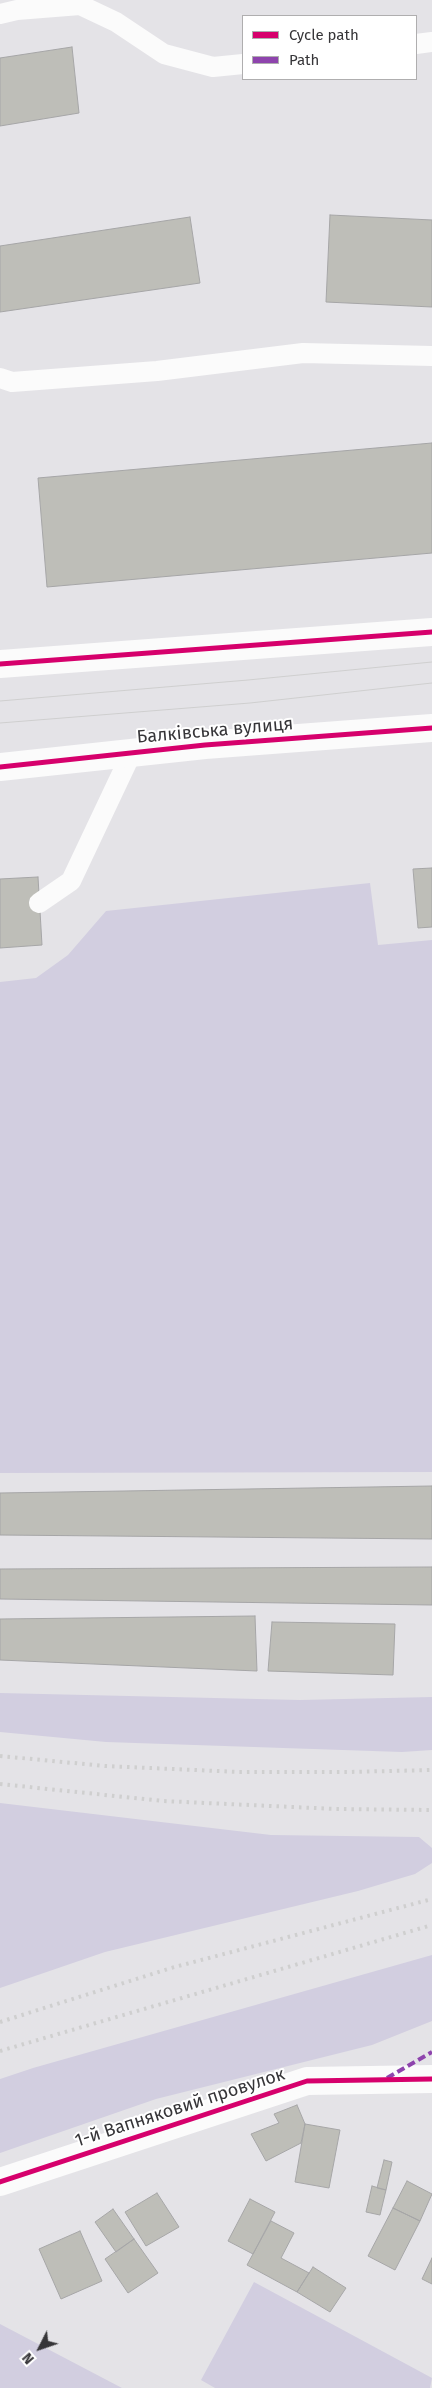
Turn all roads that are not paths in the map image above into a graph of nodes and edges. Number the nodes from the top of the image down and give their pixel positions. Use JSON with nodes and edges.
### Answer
{"nodes":[{"id":1,"x":0,"y":14,"type":"edge"},
{"id":2,"x":432,"y":42,"type":"edge"},
{"id":3,"x":417,"y":44,"type":"edge"},
{"id":4,"x":242,"y":64,"type":"edge"},
{"id":5,"x":432,"y":356,"type":"edge"},
{"id":6,"x":0,"y":378,"type":"edge"},
{"id":7,"x":432,"y":632,"type":"edge"},
{"id":8,"x":0,"y":664,"type":"edge"},
{"id":9,"x":432,"y":728,"type":"edge"},
{"id":10,"x":132,"y":752,"type":"junction"},
{"id":11,"x":0,"y":767,"type":"edge"},
{"id":12,"x":39,"y":903,"type":"dead end"},
{"id":13,"x":432,"y":2079,"type":"edge"},
{"id":14,"x":0,"y":2182,"type":"edge"}],
"edges":[{"from":1,"to":4,"type":"lane"},
{"from":2,"to":3,"type":"lane"},
{"from":5,"to":6,"type":"lane"},
{"from":7,"to":8,"type":"main road"},
{"from":9,"to":10,"type":"main road","name":"Балківська вулиця"},
{"from":10,"to":11,"type":"main road","name":"Балківська вулиця"},
{"from":10,"to":12,"type":"lane"},
{"from":13,"to":14,"type":"main road","name":"1-й Вапняковий провулок"}]}
